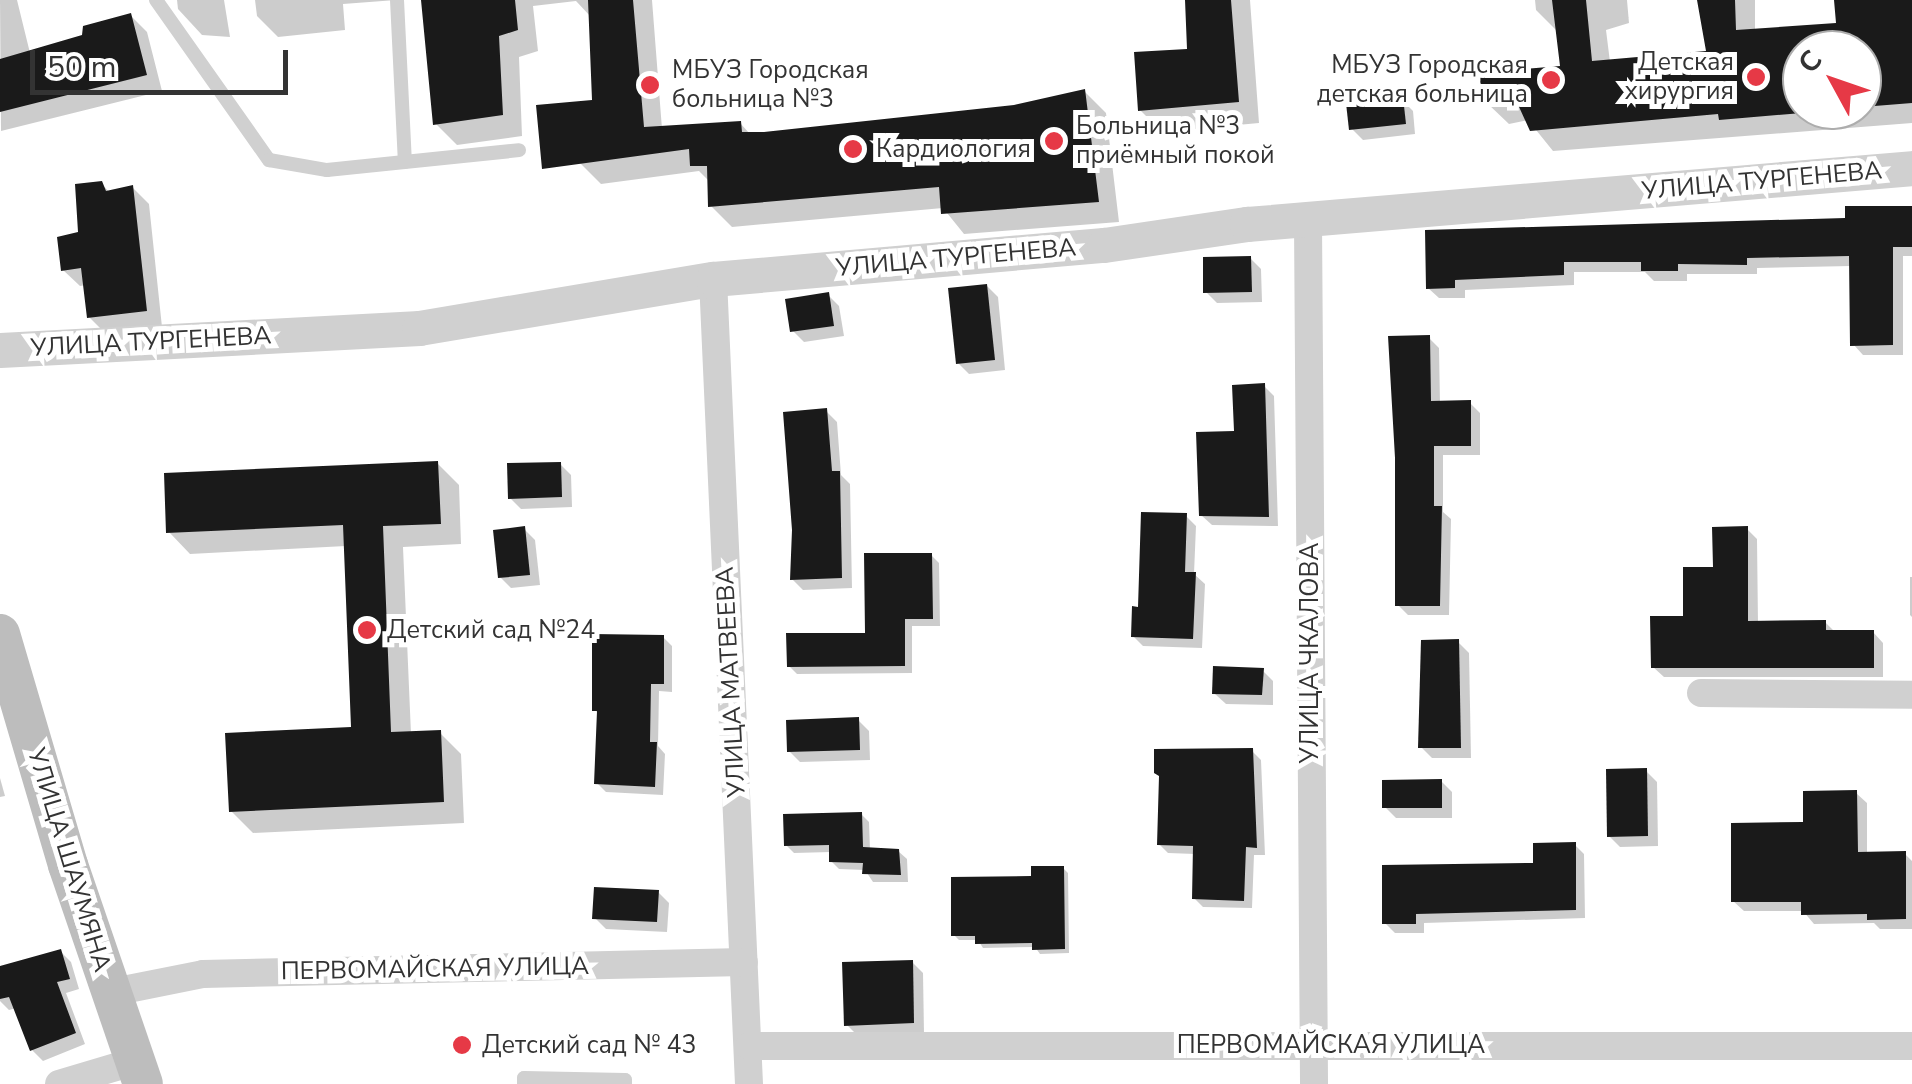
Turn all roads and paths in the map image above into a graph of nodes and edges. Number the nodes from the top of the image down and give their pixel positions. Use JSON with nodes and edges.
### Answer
{"nodes":[{"id":1,"x":156,"y":0,"type":"edge"},
{"id":2,"x":397,"y":0,"type":"edge"},
{"id":3,"x":519,"y":150,"type":"dead end"},
{"id":4,"x":404,"y":162,"type":"junction"},
{"id":5,"x":1912,"y":168,"type":"edge"},
{"id":6,"x":1308,"y":222,"type":"junction"},
{"id":7,"x":713,"y":280,"type":"junction"},
{"id":8,"x":0,"y":350,"type":"edge"},
{"id":9,"x":0,"y":634,"type":"edge"},
{"id":10,"x":1701,"y":692,"type":"dead end"},
{"id":11,"x":1912,"y":695,"type":"edge"},
{"id":12,"x":744,"y":962,"type":"junction"},
{"id":13,"x":128,"y":989,"type":"dead end"},
{"id":14,"x":1313,"y":1045,"type":"junction"},
{"id":15,"x":750,"y":1046,"type":"junction"},
{"id":16,"x":1912,"y":1046,"type":"edge"},
{"id":17,"x":138,"y":1073,"type":"edge"},
{"id":18,"x":58,"y":1084,"type":"edge"},
{"id":19,"x":524,"y":1084,"type":"edge"},
{"id":20,"x":625,"y":1084,"type":"edge"},
{"id":21,"x":749,"y":1084,"type":"edge"},
{"id":22,"x":1314,"y":1084,"type":"edge"}],
"edges":[{"from":1,"to":4,"type":"lane"},
{"from":2,"to":4,"type":"lane"},
{"from":3,"to":4,"type":"lane"},
{"from":5,"to":6,"type":"street","name":"УЛИЦА ТУРГЕНЕВА"},
{"from":6,"to":7,"type":"street","name":"УЛИЦА ТУРГЕНЕВА"},
{"from":6,"to":14,"type":"street","name":"УЛИЦА ЧКАЛОВА"},
{"from":7,"to":8,"type":"street","name":"УЛИЦА ТУРГЕНЕВА"},
{"from":7,"to":12,"type":"street","name":"УЛИЦА МАТВЕЕВА"},
{"from":9,"to":17,"type":"main road","name":"УЛИЦА ШАУМЯНА"},
{"from":10,"to":11,"type":"street"},
{"from":12,"to":13,"type":"street","name":"ПЕРВОМАЙСКАЯ УЛИЦА"},
{"from":12,"to":15,"type":"street","name":"УЛИЦА МАТВЕЕВА"},
{"from":14,"to":15,"type":"street","name":"ПЕРВОМАЙСКАЯ УЛИЦА"},
{"from":14,"to":16,"type":"street","name":"ПЕРВОМАЙСКАЯ УЛИЦА"},
{"from":14,"to":22,"type":"street","name":"УЛИЦА ЧКАЛОВА"},
{"from":15,"to":21,"type":"street","name":"УЛИЦА МАТВЕЕВА"},
{"from":17,"to":18,"type":"street"},
{"from":19,"to":20,"type":"lane"}]}
